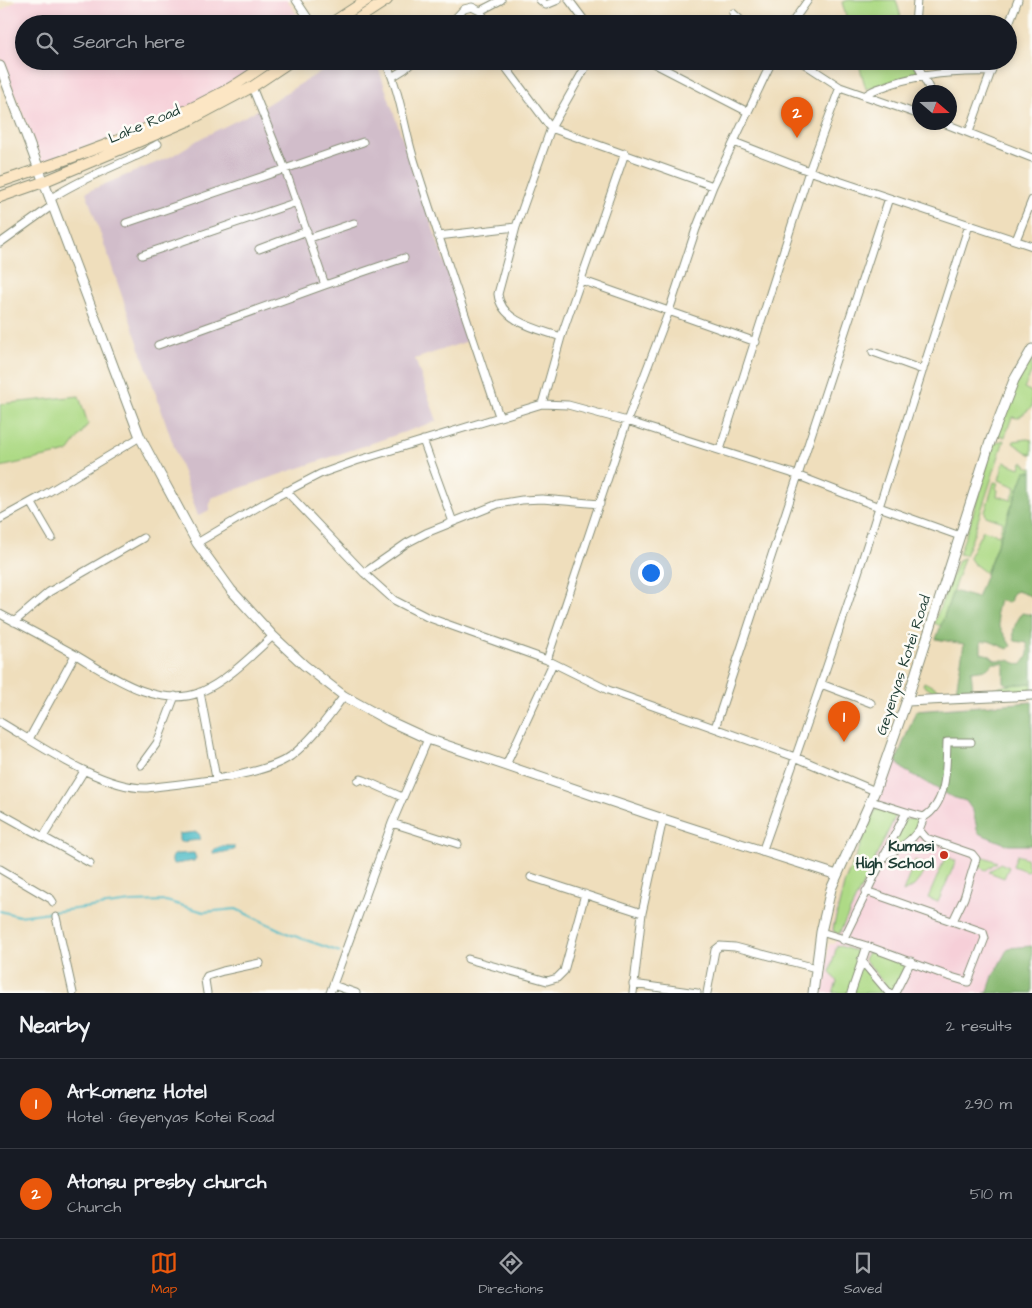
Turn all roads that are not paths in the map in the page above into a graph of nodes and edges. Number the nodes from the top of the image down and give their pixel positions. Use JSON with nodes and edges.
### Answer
{"nodes":[{"id":1,"x":296,"y":0,"type":"edge"},
{"id":2,"x":367,"y":0,"type":"edge"},
{"id":3,"x":388,"y":0,"type":"edge"},
{"id":4,"x":501,"y":0,"type":"edge"},
{"id":5,"x":540,"y":0,"type":"edge"},
{"id":6,"x":558,"y":0,"type":"edge"},
{"id":7,"x":569,"y":0,"type":"edge"},
{"id":8,"x":808,"y":0,"type":"edge"},
{"id":9,"x":917,"y":0,"type":"edge"},
{"id":10,"x":1018,"y":0,"type":"edge"},
{"id":11,"x":480,"y":11,"type":"junction"},
{"id":12,"x":306,"y":15,"type":"edge"},
{"id":13,"x":344,"y":15,"type":"edge"},
{"id":14,"x":366,"y":15,"type":"edge"},
{"id":15,"x":458,"y":15,"type":"edge"},
{"id":16,"x":482,"y":15,"type":"edge"},
{"id":17,"x":579,"y":15,"type":"edge"},
{"id":18,"x":797,"y":15,"type":"edge"},
{"id":19,"x":915,"y":15,"type":"edge"},
{"id":20,"x":1012,"y":15,"type":"edge"},
{"id":21,"x":0,"y":66,"type":"edge"},
{"id":22,"x":257,"y":70,"type":"edge"},
{"id":23,"x":278,"y":70,"type":"edge"},
{"id":24,"x":389,"y":70,"type":"edge"},
{"id":25,"x":403,"y":70,"type":"edge"},
{"id":26,"x":509,"y":70,"type":"edge"},
{"id":27,"x":584,"y":70,"type":"edge"},
{"id":28,"x":666,"y":70,"type":"edge"},
{"id":29,"x":768,"y":70,"type":"edge"},
{"id":30,"x":814,"y":70,"type":"edge"},
{"id":31,"x":921,"y":70,"type":"edge"},
{"id":32,"x":991,"y":72,"type":"joint"},
{"id":33,"x":922,"y":75,"type":"junction"},
{"id":34,"x":392,"y":77,"type":"junction"},
{"id":35,"x":927,"y":85,"type":"edge"},
{"id":36,"x":840,"y":86,"type":"junction"},
{"id":37,"x":252,"y":87,"type":"junction"},
{"id":38,"x":865,"y":96,"type":"junction"},
{"id":39,"x":748,"y":112,"type":"junction"},
{"id":40,"x":912,"y":112,"type":"edge"},
{"id":41,"x":551,"y":128,"type":"junction"},
{"id":42,"x":957,"y":128,"type":"edge"},
{"id":43,"x":968,"y":132,"type":"junction"},
{"id":44,"x":363,"y":142,"type":"dead end"},
{"id":45,"x":734,"y":142,"type":"junction"},
{"id":46,"x":158,"y":144,"type":"dead end"},
{"id":47,"x":625,"y":153,"type":"junction"},
{"id":48,"x":1032,"y":158,"type":"edge"},
{"id":49,"x":285,"y":168,"type":"junction"},
{"id":50,"x":38,"y":169,"type":"junction"},
{"id":51,"x":809,"y":172,"type":"junction"},
{"id":52,"x":0,"y":182,"type":"edge"},
{"id":53,"x":43,"y":182,"type":"junction"},
{"id":54,"x":713,"y":186,"type":"junction"},
{"id":55,"x":0,"y":197,"type":"edge"},
{"id":56,"x":889,"y":198,"type":"junction"},
{"id":57,"x":1032,"y":200,"type":"edge"},
{"id":58,"x":52,"y":202,"type":"junction"},
{"id":59,"x":297,"y":202,"type":"junction"},
{"id":60,"x":354,"y":223,"type":"dead end"},
{"id":61,"x":126,"y":224,"type":"dead end"},
{"id":62,"x":968,"y":225,"type":"junction"},
{"id":63,"x":516,"y":227,"type":"junction"},
{"id":64,"x":308,"y":234,"type":"junction"},
{"id":65,"x":438,"y":236,"type":"junction"},
{"id":66,"x":1016,"y":240,"type":"junction"},
{"id":67,"x":0,"y":242,"type":"edge"},
{"id":68,"x":1032,"y":246,"type":"edge"},
{"id":69,"x":259,"y":249,"type":"dead end"},
{"id":70,"x":142,"y":255,"type":"dead end"},
{"id":71,"x":404,"y":258,"type":"dead end"},
{"id":72,"x":581,"y":280,"type":"junction"},
{"id":73,"x":325,"y":285,"type":"junction"},
{"id":74,"x":670,"y":311,"type":"junction"},
{"id":75,"x":561,"y":337,"type":"junction"},
{"id":76,"x":756,"y":342,"type":"junction"},
{"id":77,"x":158,"y":345,"type":"dead end"},
{"id":78,"x":1032,"y":348,"type":"edge"},
{"id":79,"x":873,"y":352,"type":"dead end"},
{"id":80,"x":923,"y":370,"type":"junction"},
{"id":81,"x":542,"y":404,"type":"junction"},
{"id":82,"x":499,"y":416,"type":"junction"},
{"id":83,"x":627,"y":421,"type":"junction"},
{"id":84,"x":140,"y":436,"type":"junction"},
{"id":85,"x":423,"y":440,"type":"junction"},
{"id":86,"x":720,"y":450,"type":"junction"},
{"id":87,"x":797,"y":475,"type":"junction"},
{"id":88,"x":286,"y":491,"type":"junction"},
{"id":89,"x":31,"y":502,"type":"junction"},
{"id":90,"x":600,"y":504,"type":"junction"},
{"id":91,"x":879,"y":507,"type":"junction"},
{"id":92,"x":0,"y":519,"type":"edge"},
{"id":93,"x":453,"y":522,"type":"junction"},
{"id":94,"x":960,"y":536,"type":"junction"},
{"id":95,"x":52,"y":538,"type":"dead end"},
{"id":96,"x":143,"y":538,"type":"dead end"},
{"id":97,"x":197,"y":543,"type":"junction"},
{"id":98,"x":364,"y":573,"type":"junction"},
{"id":99,"x":0,"y":614,"type":"edge"},
{"id":100,"x":14,"y":622,"type":"junction"},
{"id":101,"x":273,"y":636,"type":"junction"},
{"id":102,"x":75,"y":655,"type":"junction"},
{"id":103,"x":550,"y":662,"type":"junction"},
{"id":104,"x":821,"y":684,"type":"junction"},
{"id":105,"x":200,"y":692,"type":"junction"},
{"id":106,"x":1032,"y":695,"type":"edge"},
{"id":107,"x":176,"y":696,"type":"junction"},
{"id":108,"x":344,"y":696,"type":"junction"},
{"id":109,"x":907,"y":702,"type":"junction"},
{"id":110,"x":871,"y":703,"type":"dead end"},
{"id":111,"x":0,"y":722,"type":"edge"},
{"id":112,"x":715,"y":728,"type":"junction"},
{"id":113,"x":30,"y":739,"type":"junction"},
{"id":114,"x":428,"y":739,"type":"junction"},
{"id":115,"x":971,"y":742,"type":"dead end"},
{"id":116,"x":795,"y":758,"type":"junction"},
{"id":117,"x":141,"y":765,"type":"dead end"},
{"id":118,"x":506,"y":765,"type":"junction"},
{"id":119,"x":84,"y":771,"type":"junction"},
{"id":120,"x":216,"y":778,"type":"junction"},
{"id":121,"x":358,"y":781,"type":"dead end"},
{"id":122,"x":875,"y":792,"type":"junction"},
{"id":123,"x":402,"y":796,"type":"junction"},
{"id":124,"x":871,"y":801,"type":"junction"},
{"id":125,"x":906,"y":812,"type":"junction"},
{"id":126,"x":0,"y":813,"type":"edge"},
{"id":127,"x":924,"y":816,"type":"junction"},
{"id":128,"x":663,"y":819,"type":"junction"},
{"id":129,"x":392,"y":823,"type":"junction"},
{"id":130,"x":919,"y":830,"type":"junction"},
{"id":131,"x":44,"y":836,"type":"junction"},
{"id":132,"x":458,"y":844,"type":"dead end"},
{"id":133,"x":762,"y":852,"type":"junction"},
{"id":134,"x":884,"y":855,"type":"junction"},
{"id":135,"x":90,"y":863,"type":"dead end"},
{"id":136,"x":0,"y":869,"type":"edge"},
{"id":137,"x":836,"y":875,"type":"junction"},
{"id":138,"x":531,"y":877,"type":"dead end"},
{"id":139,"x":866,"y":891,"type":"junction"},
{"id":140,"x":585,"y":894,"type":"junction"},
{"id":141,"x":53,"y":902,"type":"dead end"},
{"id":142,"x":642,"y":913,"type":"junction"},
{"id":143,"x":56,"y":917,"type":"dead end"},
{"id":144,"x":953,"y":921,"type":"junction"},
{"id":145,"x":821,"y":932,"type":"junction"},
{"id":146,"x":843,"y":940,"type":"junction"},
{"id":147,"x":867,"y":946,"type":"junction"},
{"id":148,"x":468,"y":959,"type":"dead end"},
{"id":149,"x":861,"y":960,"type":"junction"},
{"id":150,"x":911,"y":961,"type":"junction"},
{"id":151,"x":260,"y":963,"type":"dead end"},
{"id":152,"x":816,"y":968,"type":"junction"},
{"id":153,"x":634,"y":984,"type":"junction"},
{"id":154,"x":333,"y":985,"type":"junction"},
{"id":155,"x":73,"y":993,"type":"edge"},
{"id":156,"x":207,"y":993,"type":"edge"},
{"id":157,"x":330,"y":993,"type":"edge"},
{"id":158,"x":356,"y":993,"type":"edge"},
{"id":159,"x":632,"y":993,"type":"edge"},
{"id":160,"x":696,"y":993,"type":"edge"},
{"id":161,"x":707,"y":993,"type":"edge"},
{"id":162,"x":813,"y":993,"type":"edge"},
{"id":163,"x":851,"y":993,"type":"edge"},
{"id":164,"x":889,"y":993,"type":"edge"},
{"id":165,"x":895,"y":993,"type":"edge"}],
"edges":[{"from":1,"to":12,"type":"street"},
{"from":2,"to":13,"type":"main road"},
{"from":3,"to":14,"type":"main road"},
{"from":4,"to":11,"type":"street"},
{"from":5,"to":6,"type":"street"},
{"from":7,"to":17,"type":"street"},
{"from":8,"to":18,"type":"street"},
{"from":9,"to":19,"type":"street"},
{"from":10,"to":20,"type":"street"},
{"from":11,"to":15,"type":"street"},
{"from":11,"to":16,"type":"street"},
{"from":21,"to":50,"type":"street"},
{"from":22,"to":50,"type":"main road","name":"Lake Road"},
{"from":23,"to":37,"type":"main road","name":"Lake Road"},
{"from":24,"to":34,"type":"street"},
{"from":25,"to":34,"type":"street"},
{"from":26,"to":41,"type":"street"},
{"from":27,"to":41,"type":"street"},
{"from":28,"to":39,"type":"street"},
{"from":29,"to":39,"type":"street"},
{"from":30,"to":36,"type":"street"},
{"from":31,"to":33,"type":"street"},
{"from":32,"to":33,"type":"street"},
{"from":32,"to":43,"type":"street"},
{"from":33,"to":35,"type":"street"},
{"from":33,"to":38,"type":"street"},
{"from":34,"to":65,"type":"street"},
{"from":36,"to":38,"type":"street"},
{"from":36,"to":51,"type":"street"},
{"from":37,"to":49,"type":"street"},
{"from":37,"to":53,"type":"main road","name":"Lake Road"},
{"from":38,"to":40,"type":"street"},
{"from":39,"to":45,"type":"street"},
{"from":41,"to":47,"type":"street"},
{"from":41,"to":63,"type":"street"},
{"from":42,"to":43,"type":"street"},
{"from":43,"to":48,"type":"street"},
{"from":44,"to":49,"type":"street"},
{"from":45,"to":51,"type":"street"},
{"from":45,"to":54,"type":"street"},
{"from":46,"to":58,"type":"street"},
{"from":47,"to":54,"type":"street"},
{"from":47,"to":72,"type":"street"},
{"from":49,"to":59,"type":"street"},
{"from":49,"to":61,"type":"street"},
{"from":50,"to":52,"type":"main road","name":"Lake Road"},
{"from":50,"to":53,"type":"street"},
{"from":51,"to":56,"type":"street"},
{"from":51,"to":76,"type":"street"},
{"from":53,"to":55,"type":"main road","name":"Lake Road"},
{"from":53,"to":58,"type":"street"},
{"from":54,"to":74,"type":"street"},
{"from":56,"to":62,"type":"street"},
{"from":56,"to":87,"type":"street"},
{"from":57,"to":66,"type":"street"},
{"from":58,"to":67,"type":"street"},
{"from":58,"to":84,"type":"street"},
{"from":59,"to":64,"type":"street"},
{"from":59,"to":70,"type":"street"},
{"from":60,"to":64,"type":"street"},
{"from":62,"to":66,"type":"street"},
{"from":62,"to":80,"type":"street"},
{"from":63,"to":65,"type":"street"},
{"from":63,"to":75,"type":"street"},
{"from":64,"to":69,"type":"street"},
{"from":64,"to":73,"type":"street"},
{"from":65,"to":82,"type":"street"},
{"from":66,"to":68,"type":"street"},
{"from":71,"to":73,"type":"street"},
{"from":72,"to":74,"type":"street"},
{"from":72,"to":75,"type":"street"},
{"from":73,"to":77,"type":"street"},
{"from":74,"to":76,"type":"street"},
{"from":74,"to":83,"type":"street"},
{"from":75,"to":81,"type":"street"},
{"from":76,"to":86,"type":"street"},
{"from":78,"to":94,"type":"street","name":"Geyenyas Kotei Road"},
{"from":79,"to":80,"type":"street"},
{"from":80,"to":91,"type":"street"},
{"from":81,"to":82,"type":"street"},
{"from":81,"to":83,"type":"street"},
{"from":82,"to":85,"type":"street"},
{"from":83,"to":86,"type":"street"},
{"from":83,"to":90,"type":"street"},
{"from":84,"to":89,"type":"street"},
{"from":84,"to":97,"type":"street"},
{"from":85,"to":88,"type":"street"},
{"from":85,"to":93,"type":"street"},
{"from":86,"to":87,"type":"street"},
{"from":87,"to":91,"type":"street"},
{"from":87,"to":112,"type":"street"},
{"from":88,"to":97,"type":"street"},
{"from":88,"to":98,"type":"street"},
{"from":89,"to":92,"type":"street"},
{"from":89,"to":95,"type":"street"},
{"from":90,"to":93,"type":"street"},
{"from":90,"to":103,"type":"street"},
{"from":91,"to":94,"type":"street"},
{"from":91,"to":104,"type":"street"},
{"from":93,"to":98,"type":"street"},
{"from":94,"to":109,"type":"street","name":"Geyenyas Kotei Road"},
{"from":96,"to":100,"type":"street"},
{"from":97,"to":101,"type":"street"},
{"from":98,"to":103,"type":"street"},
{"from":99,"to":100,"type":"street"},
{"from":100,"to":102,"type":"street"},
{"from":101,"to":105,"type":"street"},
{"from":101,"to":108,"type":"street"},
{"from":102,"to":107,"type":"street"},
{"from":102,"to":113,"type":"street"},
{"from":103,"to":112,"type":"street"},
{"from":103,"to":118,"type":"street"},
{"from":104,"to":110,"type":"street"},
{"from":104,"to":116,"type":"street"},
{"from":105,"to":107,"type":"street"},
{"from":105,"to":120,"type":"street"},
{"from":106,"to":109,"type":"street"},
{"from":107,"to":117,"type":"street"},
{"from":108,"to":114,"type":"street"},
{"from":108,"to":120,"type":"street"},
{"from":109,"to":122,"type":"street","name":"Geyenyas Kotei Road"},
{"from":111,"to":113,"type":"street"},
{"from":112,"to":116,"type":"street"},
{"from":113,"to":119,"type":"street"},
{"from":114,"to":118,"type":"street"},
{"from":114,"to":123,"type":"street"},
{"from":115,"to":127,"type":"street"},
{"from":116,"to":122,"type":"street"},
{"from":116,"to":133,"type":"street"},
{"from":118,"to":128,"type":"street"},
{"from":119,"to":120,"type":"street"},
{"from":119,"to":131,"type":"street"},
{"from":121,"to":123,"type":"street"},
{"from":122,"to":124,"type":"street","name":"Geyenyas Kotei Road"},
{"from":123,"to":129,"type":"street"},
{"from":124,"to":125,"type":"street"},
{"from":124,"to":137,"type":"street","name":"Geyenyas Kotei Road"},
{"from":125,"to":127,"type":"street"},
{"from":125,"to":134,"type":"street"},
{"from":126,"to":131,"type":"street"},
{"from":127,"to":130,"type":"street"},
{"from":128,"to":133,"type":"street"},
{"from":128,"to":142,"type":"street"},
{"from":129,"to":132,"type":"street"},
{"from":129,"to":154,"type":"street"},
{"from":130,"to":134,"type":"street"},
{"from":130,"to":144,"type":"street"},
{"from":131,"to":135,"type":"street"},
{"from":133,"to":137,"type":"street"},
{"from":134,"to":139,"type":"street"},
{"from":136,"to":141,"type":"street"},
{"from":137,"to":145,"type":"street","name":"Geyenyas Kotei Road"},
{"from":138,"to":140,"type":"street"},
{"from":139,"to":144,"type":"street"},
{"from":139,"to":146,"type":"street"},
{"from":140,"to":142,"type":"street"},
{"from":140,"to":148,"type":"street"},
{"from":142,"to":153,"type":"street"},
{"from":143,"to":155,"type":"street"},
{"from":144,"to":150,"type":"street"},
{"from":145,"to":146,"type":"street"},
{"from":145,"to":152,"type":"street","name":"Geyenyas Kotei Road"},
{"from":146,"to":147,"type":"street"},
{"from":147,"to":149,"type":"street"},
{"from":147,"to":150,"type":"street"},
{"from":149,"to":163,"type":"street"},
{"from":149,"to":164,"type":"street"},
{"from":150,"to":165,"type":"street"},
{"from":151,"to":156,"type":"street"},
{"from":152,"to":161,"type":"street"},
{"from":152,"to":162,"type":"street","name":"Geyenyas Kotei Road"},
{"from":153,"to":159,"type":"street"},
{"from":153,"to":160,"type":"street"},
{"from":154,"to":157,"type":"street"},
{"from":154,"to":158,"type":"street"}]}
